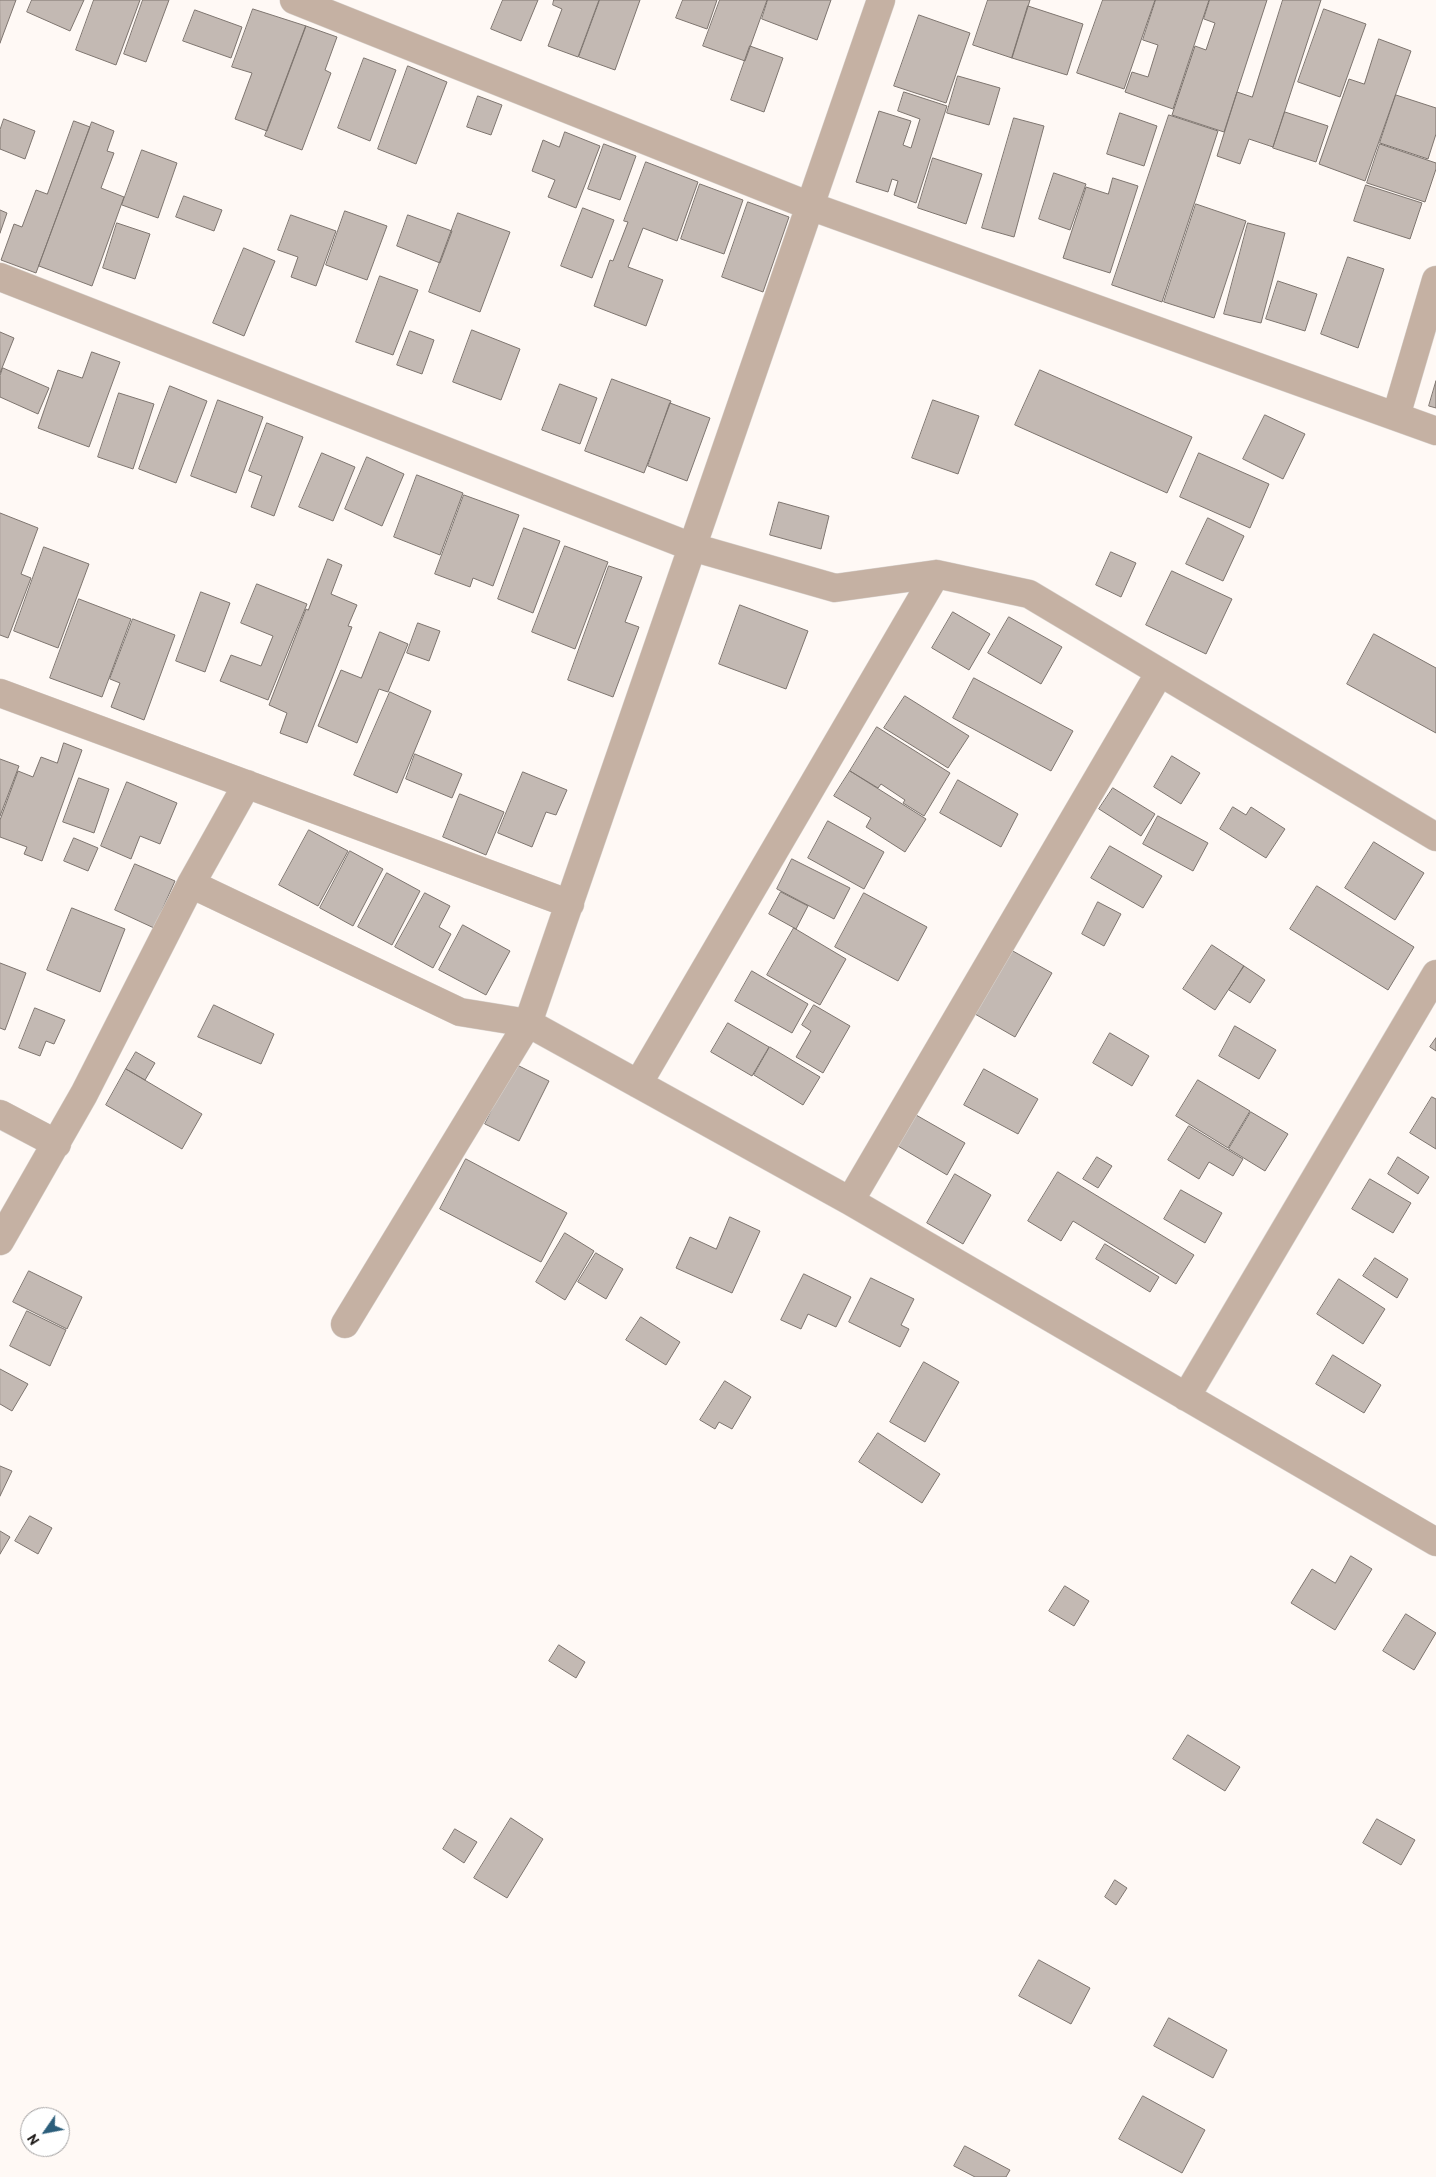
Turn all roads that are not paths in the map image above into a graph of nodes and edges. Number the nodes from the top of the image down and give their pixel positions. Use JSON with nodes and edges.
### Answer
{"nodes":[{"id":1,"x":294,"y":0,"type":"edge"},
{"id":2,"x":881,"y":0,"type":"edge"},
{"id":3,"x":810,"y":206,"type":"junction"},
{"id":4,"x":0,"y":277,"type":"edge"},
{"id":5,"x":1436,"y":280,"type":"edge"},
{"id":6,"x":1396,"y":416,"type":"junction"},
{"id":7,"x":1436,"y":431,"type":"edge"},
{"id":8,"x":692,"y":547,"type":"junction"},
{"id":9,"x":936,"y":574,"type":"junction"},
{"id":10,"x":1160,"y":672,"type":"junction"},
{"id":11,"x":0,"y":693,"type":"edge"},
{"id":12,"x":247,"y":784,"type":"junction"},
{"id":13,"x":1436,"y":837,"type":"edge"},
{"id":14,"x":191,"y":884,"type":"junction"},
{"id":15,"x":570,"y":904,"type":"junction"},
{"id":16,"x":1436,"y":974,"type":"edge"},
{"id":17,"x":528,"y":1022,"type":"junction"},
{"id":18,"x":638,"y":1084,"type":"junction"},
{"id":19,"x":0,"y":1114,"type":"edge"},
{"id":20,"x":57,"y":1144,"type":"junction"},
{"id":21,"x":850,"y":1201,"type":"junction"},
{"id":22,"x":0,"y":1241,"type":"edge"},
{"id":23,"x":345,"y":1324,"type":"dead end"},
{"id":24,"x":1186,"y":1397,"type":"junction"},
{"id":25,"x":1436,"y":1542,"type":"edge"}],
"edges":[{"from":1,"to":3,"type":"street"},
{"from":2,"to":3,"type":"street"},
{"from":3,"to":6,"type":"street"},
{"from":3,"to":8,"type":"street"},
{"from":4,"to":8,"type":"street"},
{"from":5,"to":6,"type":"street"},
{"from":6,"to":7,"type":"street"},
{"from":8,"to":9,"type":"street"},
{"from":8,"to":15,"type":"street"},
{"from":9,"to":10,"type":"street"},
{"from":9,"to":18,"type":"street"},
{"from":10,"to":13,"type":"street"},
{"from":10,"to":21,"type":"street"},
{"from":11,"to":12,"type":"street"},
{"from":12,"to":14,"type":"street"},
{"from":12,"to":15,"type":"street"},
{"from":14,"to":17,"type":"street"},
{"from":14,"to":20,"type":"street"},
{"from":15,"to":17,"type":"street"},
{"from":16,"to":24,"type":"street"},
{"from":17,"to":18,"type":"street"},
{"from":17,"to":23,"type":"street"},
{"from":18,"to":21,"type":"street"},
{"from":19,"to":20,"type":"street"},
{"from":20,"to":22,"type":"street"},
{"from":21,"to":24,"type":"street"},
{"from":24,"to":25,"type":"street"}]}
